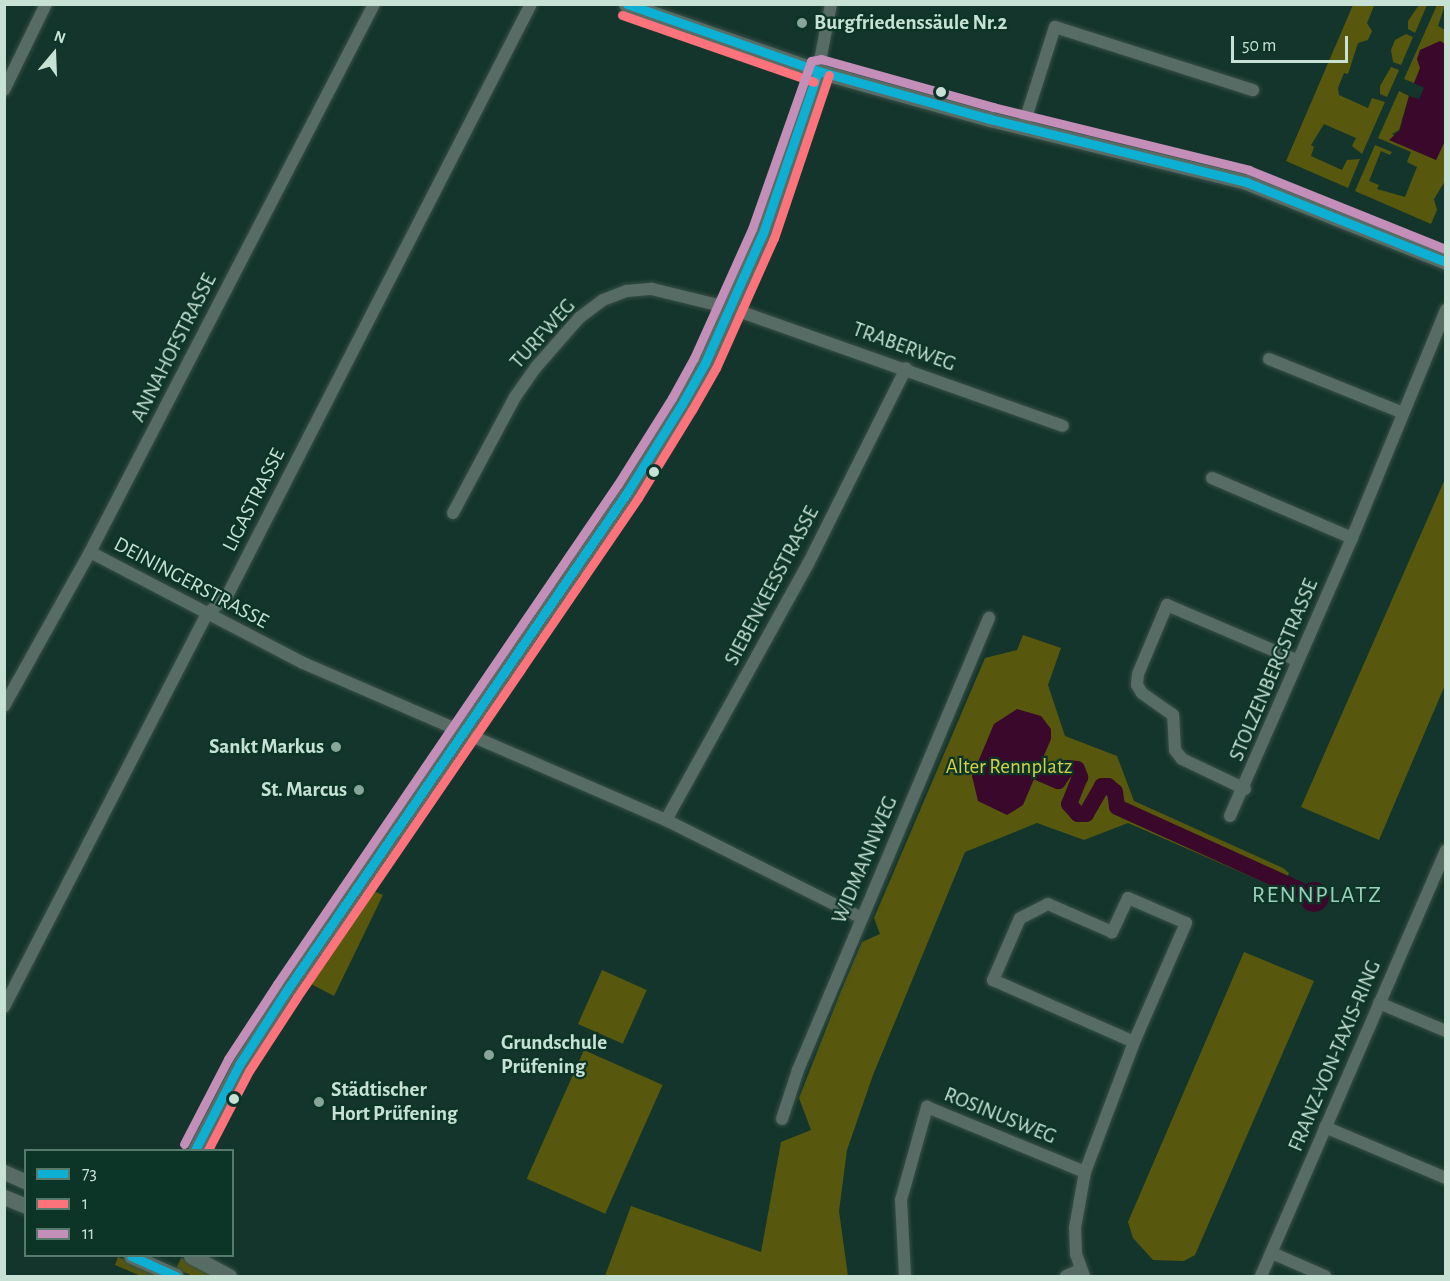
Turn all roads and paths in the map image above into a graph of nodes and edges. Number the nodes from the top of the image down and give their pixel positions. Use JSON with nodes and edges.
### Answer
{"nodes":[{"id":1,"x":46,"y":4,"type":"edge"},
{"id":2,"x":374,"y":4,"type":"edge"},
{"id":3,"x":531,"y":4,"type":"edge"},
{"id":4,"x":626,"y":4,"type":"edge"},
{"id":5,"x":831,"y":4,"type":"edge"},
{"id":6,"x":818,"y":71,"type":"junction"},
{"id":7,"x":4,"y":90,"type":"edge"},
{"id":8,"x":1253,"y":90,"type":"dead end"},
{"id":9,"x":1023,"y":127,"type":"junction"},
{"id":10,"x":1446,"y":262,"type":"edge"},
{"id":11,"x":730,"y":308,"type":"junction"},
{"id":12,"x":1446,"y":310,"type":"edge"},
{"id":13,"x":1269,"y":359,"type":"dead end"},
{"id":14,"x":906,"y":368,"type":"junction"},
{"id":15,"x":1403,"y":413,"type":"junction"},
{"id":16,"x":1063,"y":426,"type":"dead end"},
{"id":17,"x":1212,"y":478,"type":"dead end"},
{"id":18,"x":453,"y":513,"type":"dead end"},
{"id":19,"x":1352,"y":538,"type":"junction"},
{"id":20,"x":90,"y":552,"type":"junction"},
{"id":21,"x":207,"y":614,"type":"junction"},
{"id":22,"x":989,"y":618,"type":"dead end"},
{"id":23,"x":1298,"y":662,"type":"junction"},
{"id":24,"x":4,"y":706,"type":"edge"},
{"id":25,"x":463,"y":733,"type":"junction"},
{"id":26,"x":1245,"y":789,"type":"junction"},
{"id":27,"x":1230,"y":816,"type":"dead end"},
{"id":28,"x":666,"y":820,"type":"junction"},
{"id":29,"x":1446,"y":851,"type":"edge"},
{"id":30,"x":1440,"y":876,"type":"edge"},
{"id":31,"x":862,"y":918,"type":"junction"},
{"id":32,"x":1379,"y":1003,"type":"junction"},
{"id":33,"x":4,"y":1007,"type":"edge"},
{"id":34,"x":1446,"y":1031,"type":"edge"},
{"id":35,"x":1134,"y":1042,"type":"junction"},
{"id":36,"x":782,"y":1119,"type":"dead end"},
{"id":37,"x":1325,"y":1127,"type":"junction"},
{"id":38,"x":196,"y":1149,"type":"edge"},
{"id":39,"x":4,"y":1172,"type":"edge"},
{"id":40,"x":1085,"y":1172,"type":"junction"},
{"id":41,"x":1446,"y":1178,"type":"edge"},
{"id":42,"x":24,"y":1181,"type":"edge"},
{"id":43,"x":4,"y":1197,"type":"edge"},
{"id":44,"x":24,"y":1205,"type":"edge"},
{"id":45,"x":1272,"y":1253,"type":"junction"},
{"id":46,"x":138,"y":1257,"type":"edge"},
{"id":47,"x":193,"y":1257,"type":"edge"},
{"id":48,"x":1082,"y":1273,"type":"edge"},
{"id":49,"x":176,"y":1276,"type":"edge"},
{"id":50,"x":230,"y":1276,"type":"edge"},
{"id":51,"x":905,"y":1276,"type":"edge"},
{"id":52,"x":1066,"y":1276,"type":"edge"},
{"id":53,"x":1261,"y":1276,"type":"edge"},
{"id":54,"x":1325,"y":1276,"type":"edge"}],
"edges":[{"from":1,"to":7,"type":"street"},
{"from":2,"to":20,"type":"street","name":"ANNAHOFSTRASSE"},
{"from":3,"to":21,"type":"street","name":"LIGASTRASSE"},
{"from":4,"to":6,"type":"street"},
{"from":5,"to":6,"type":"street"},
{"from":6,"to":9,"type":"street"},
{"from":6,"to":11,"type":"street"},
{"from":8,"to":9,"type":"street"},
{"from":9,"to":10,"type":"street"},
{"from":11,"to":14,"type":"street","name":"TRABERWEG"},
{"from":11,"to":18,"type":"street","name":"TURFWEG"},
{"from":11,"to":25,"type":"street"},
{"from":12,"to":15,"type":"street","name":"STOLZENBERGSTRASSE"},
{"from":13,"to":15,"type":"street"},
{"from":14,"to":16,"type":"street","name":"TRABERWEG"},
{"from":14,"to":28,"type":"street","name":"SIEBENKEESSTRASSE"},
{"from":15,"to":19,"type":"street","name":"STOLZENBERGSTRASSE"},
{"from":17,"to":19,"type":"street"},
{"from":19,"to":23,"type":"street","name":"STOLZENBERGSTRASSE"},
{"from":20,"to":21,"type":"street","name":"DEININGERSTRASSE"},
{"from":20,"to":24,"type":"street","name":"ANNAHOFSTRASSE"},
{"from":21,"to":25,"type":"street","name":"DEININGERSTRASSE"},
{"from":21,"to":33,"type":"street","name":"LIGASTRASSE"},
{"from":22,"to":31,"type":"street","name":"WIDMANNWEG"},
{"from":23,"to":26,"type":"street","name":"STOLZENBERGSTRASSE"},
{"from":23,"to":26,"type":"street"},
{"from":25,"to":28,"type":"street","name":"DEININGERSTRASSE"},
{"from":25,"to":38,"type":"street"},
{"from":26,"to":27,"type":"street","name":"STOLZENBERGSTRASSE"},
{"from":28,"to":31,"type":"street","name":"DEININGERSTRASSE"},
{"from":29,"to":30,"type":"street","name":"FRANZ-VON-TAXIS-RING"},
{"from":30,"to":32,"type":"street","name":"FRANZ-VON-TAXIS-RING"},
{"from":31,"to":36,"type":"street","name":"WIDMANNWEG"},
{"from":32,"to":34,"type":"street"},
{"from":32,"to":37,"type":"street","name":"FRANZ-VON-TAXIS-RING"},
{"from":35,"to":35,"type":"street"},
{"from":35,"to":40,"type":"street"},
{"from":37,"to":41,"type":"street"},
{"from":37,"to":45,"type":"street","name":"FRANZ-VON-TAXIS-RING"},
{"from":39,"to":42,"type":"street"},
{"from":40,"to":48,"type":"street"},
{"from":40,"to":51,"type":"street","name":"ROSINUSWEG"},
{"from":43,"to":44,"type":"street"},
{"from":45,"to":53,"type":"street","name":"FRANZ-VON-TAXIS-RING"},
{"from":45,"to":54,"type":"street"},
{"from":46,"to":49,"type":"street"},
{"from":47,"to":50,"type":"street"},
{"from":48,"to":52,"type":"street"}]}
